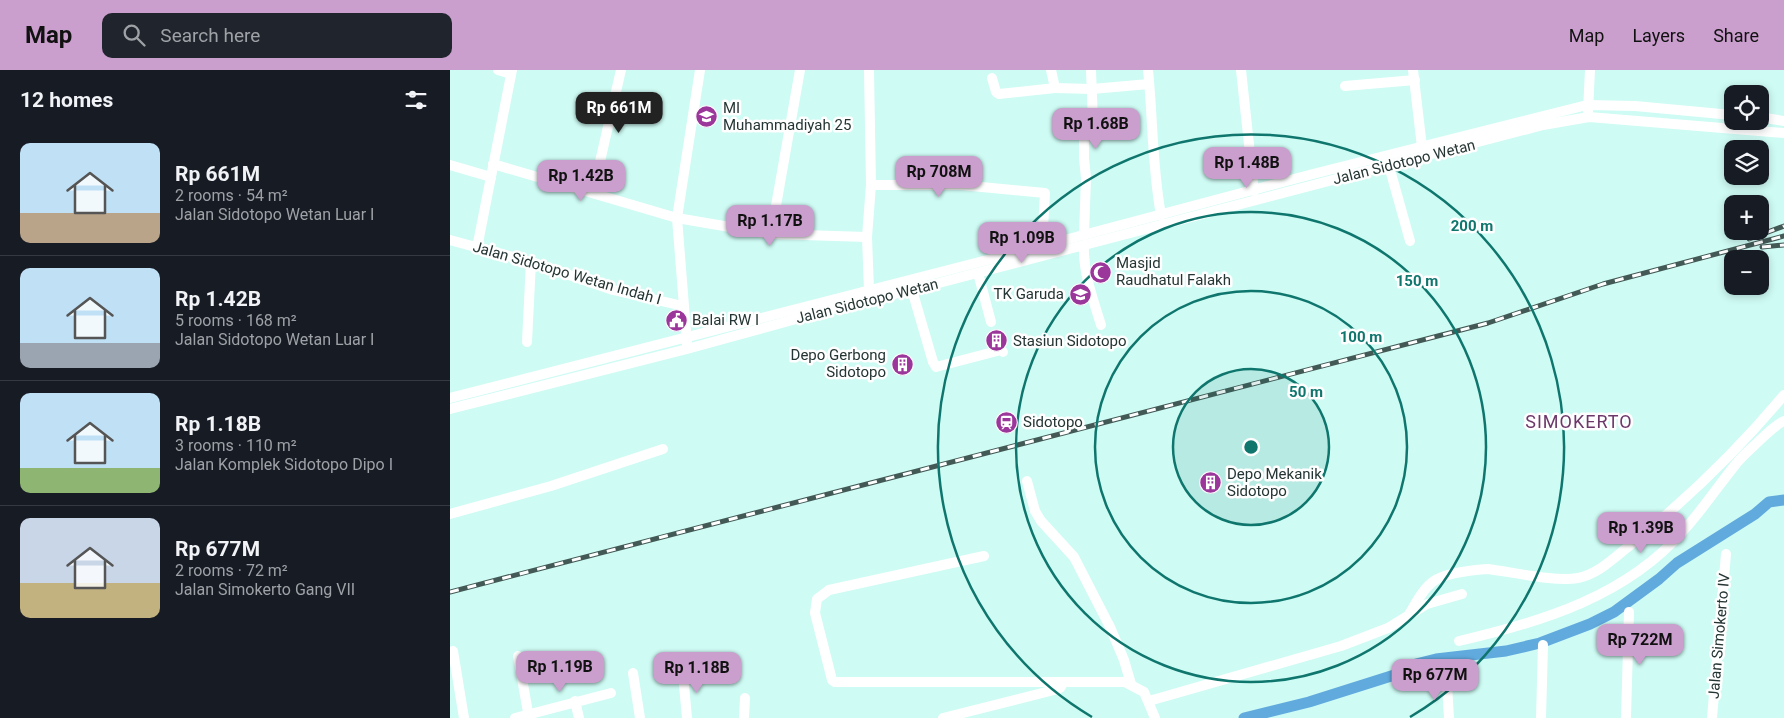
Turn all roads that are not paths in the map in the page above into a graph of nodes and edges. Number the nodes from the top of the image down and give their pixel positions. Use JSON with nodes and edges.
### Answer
{"nodes":[{"id":1,"x":498,"y":70,"type":"edge"},
{"id":2,"x":621,"y":70,"type":"edge"},
{"id":3,"x":700,"y":70,"type":"edge"},
{"id":4,"x":800,"y":70,"type":"edge"},
{"id":5,"x":869,"y":70,"type":"edge"},
{"id":6,"x":1051,"y":70,"type":"edge"},
{"id":7,"x":1091,"y":70,"type":"edge"},
{"id":8,"x":1148,"y":70,"type":"edge"},
{"id":9,"x":1241,"y":70,"type":"edge"},
{"id":10,"x":1590,"y":70,"type":"edge"},
{"id":11,"x":511,"y":72,"type":"edge"},
{"id":12,"x":1414,"y":75,"type":"edge"},
{"id":13,"x":992,"y":78,"type":"dead end"},
{"id":14,"x":1150,"y":84,"type":"junction"},
{"id":15,"x":1345,"y":86,"type":"dead end"},
{"id":16,"x":1055,"y":88,"type":"junction"},
{"id":17,"x":1092,"y":89,"type":"junction"},
{"id":18,"x":1587,"y":105,"type":"junction"},
{"id":19,"x":1724,"y":113,"type":"edge"},
{"id":20,"x":1589,"y":117,"type":"junction"},
{"id":21,"x":1769,"y":118,"type":"edge"},
{"id":22,"x":1784,"y":121,"type":"edge"},
{"id":23,"x":1784,"y":133,"type":"edge"},
{"id":24,"x":1422,"y":147,"type":"junction"},
{"id":25,"x":493,"y":164,"type":"junction"},
{"id":26,"x":450,"y":165,"type":"edge"},
{"id":27,"x":1389,"y":166,"type":"junction"},
{"id":28,"x":491,"y":177,"type":"junction"},
{"id":29,"x":1314,"y":179,"type":"junction"},
{"id":30,"x":870,"y":185,"type":"junction"},
{"id":31,"x":1254,"y":191,"type":"junction"},
{"id":32,"x":593,"y":192,"type":"junction"},
{"id":33,"x":1161,"y":215,"type":"junction"},
{"id":34,"x":677,"y":218,"type":"junction"},
{"id":35,"x":771,"y":234,"type":"junction"},
{"id":36,"x":1084,"y":235,"type":"junction"},
{"id":37,"x":867,"y":237,"type":"junction"},
{"id":38,"x":450,"y":240,"type":"edge"},
{"id":39,"x":1410,"y":241,"type":"dead end"},
{"id":40,"x":1042,"y":246,"type":"junction"},
{"id":41,"x":1084,"y":246,"type":"junction"},
{"id":42,"x":477,"y":248,"type":"junction"},
{"id":43,"x":531,"y":262,"type":"junction"},
{"id":44,"x":978,"y":273,"type":"junction"},
{"id":45,"x":870,"y":290,"type":"junction"},
{"id":46,"x":912,"y":290,"type":"junction"},
{"id":47,"x":683,"y":306,"type":"junction"},
{"id":48,"x":991,"y":322,"type":"dead end"},
{"id":49,"x":1101,"y":324,"type":"dead end"},
{"id":50,"x":686,"y":338,"type":"junction"},
{"id":51,"x":526,"y":342,"type":"dead end"},
{"id":52,"x":688,"y":349,"type":"junction"},
{"id":53,"x":1003,"y":352,"type":"dead end"},
{"id":54,"x":1784,"y":394,"type":"edge"},
{"id":55,"x":450,"y":398,"type":"edge"},
{"id":56,"x":450,"y":409,"type":"edge"},
{"id":57,"x":1784,"y":421,"type":"edge"},
{"id":58,"x":663,"y":449,"type":"dead end"},
{"id":59,"x":1027,"y":481,"type":"dead end"},
{"id":60,"x":450,"y":514,"type":"edge"},
{"id":61,"x":1726,"y":554,"type":"dead end"},
{"id":62,"x":984,"y":556,"type":"dead end"},
{"id":63,"x":1462,"y":594,"type":"dead end"},
{"id":64,"x":1629,"y":612,"type":"dead end"},
{"id":65,"x":1408,"y":616,"type":"junction"},
{"id":66,"x":1459,"y":641,"type":"dead end"},
{"id":67,"x":1543,"y":645,"type":"dead end"},
{"id":68,"x":453,"y":651,"type":"dead end"},
{"id":69,"x":518,"y":656,"type":"dead end"},
{"id":70,"x":634,"y":672,"type":"dead end"},
{"id":71,"x":683,"y":674,"type":"dead end"},
{"id":72,"x":1064,"y":682,"type":"junction"},
{"id":73,"x":1131,"y":684,"type":"junction"},
{"id":74,"x":1447,"y":684,"type":"dead end"},
{"id":75,"x":610,"y":693,"type":"dead end"},
{"id":76,"x":745,"y":698,"type":"dead end"},
{"id":77,"x":1148,"y":700,"type":"junction"},
{"id":78,"x":575,"y":701,"type":"junction"},
{"id":79,"x":529,"y":716,"type":"edge"},
{"id":80,"x":464,"y":718,"type":"edge"},
{"id":81,"x":515,"y":718,"type":"edge"},
{"id":82,"x":579,"y":718,"type":"edge"},
{"id":83,"x":640,"y":718,"type":"edge"},
{"id":84,"x":687,"y":718,"type":"edge"},
{"id":85,"x":744,"y":718,"type":"edge"},
{"id":86,"x":943,"y":718,"type":"edge"},
{"id":87,"x":1155,"y":718,"type":"edge"},
{"id":88,"x":1449,"y":718,"type":"edge"},
{"id":89,"x":1541,"y":718,"type":"edge"},
{"id":90,"x":1626,"y":718,"type":"edge"},
{"id":91,"x":1712,"y":718,"type":"edge"}],
"edges":[{"from":1,"to":11,"type":"street"},
{"from":2,"to":32,"type":"street"},
{"from":3,"to":34,"type":"street"},
{"from":4,"to":35,"type":"street"},
{"from":5,"to":30,"type":"street"},
{"from":6,"to":16,"type":"street"},
{"from":7,"to":17,"type":"street"},
{"from":8,"to":14,"type":"street"},
{"from":9,"to":31,"type":"street"},
{"from":10,"to":18,"type":"street"},
{"from":11,"to":25,"type":"street"},
{"from":12,"to":15,"type":"street"},
{"from":12,"to":24,"type":"street"},
{"from":13,"to":16,"type":"street"},
{"from":14,"to":17,"type":"street"},
{"from":14,"to":33,"type":"street"},
{"from":16,"to":17,"type":"street"},
{"from":17,"to":36,"type":"street"},
{"from":18,"to":19,"type":"street","name":"Jalan Sidotopo Wetan"},
{"from":18,"to":20,"type":"street"},
{"from":18,"to":24,"type":"street","name":"Jalan Sidotopo Wetan"},
{"from":20,"to":23,"type":"street","name":"Jalan Sidotopo Wetan"},
{"from":20,"to":27,"type":"street","name":"Jalan Sidotopo Wetan"},
{"from":21,"to":22,"type":"street"},
{"from":24,"to":29,"type":"street","name":"Jalan Sidotopo Wetan"},
{"from":25,"to":28,"type":"street"},
{"from":25,"to":32,"type":"street"},
{"from":26,"to":28,"type":"street"},
{"from":27,"to":29,"type":"street","name":"Jalan Sidotopo Wetan"},
{"from":27,"to":39,"type":"street"},
{"from":28,"to":42,"type":"street"},
{"from":29,"to":31,"type":"street","name":"Jalan Sidotopo Wetan"},
{"from":29,"to":41,"type":"street","name":"Jalan Sidotopo Wetan"},
{"from":30,"to":37,"type":"street"},
{"from":30,"to":40,"type":"street"},
{"from":31,"to":33,"type":"street","name":"Jalan Sidotopo Wetan"},
{"from":32,"to":34,"type":"street"},
{"from":33,"to":36,"type":"street","name":"Jalan Sidotopo Wetan"},
{"from":34,"to":35,"type":"street"},
{"from":34,"to":47,"type":"street"},
{"from":35,"to":37,"type":"street"},
{"from":36,"to":40,"type":"street","name":"Jalan Sidotopo Wetan"},
{"from":37,"to":45,"type":"street"},
{"from":38,"to":42,"type":"street","name":"Jalan Sidotopo Wetan Indah I"},
{"from":40,"to":45,"type":"street","name":"Jalan Sidotopo Wetan"},
{"from":41,"to":44,"type":"street","name":"Jalan Sidotopo Wetan"},
{"from":41,"to":49,"type":"street"},
{"from":42,"to":43,"type":"street","name":"Jalan Sidotopo Wetan Indah I"},
{"from":43,"to":47,"type":"street","name":"Jalan Sidotopo Wetan Indah I"},
{"from":43,"to":51,"type":"street"},
{"from":44,"to":46,"type":"street","name":"Jalan Sidotopo Wetan"},
{"from":44,"to":48,"type":"street"},
{"from":45,"to":50,"type":"street","name":"Jalan Sidotopo Wetan"},
{"from":46,"to":52,"type":"street","name":"Jalan Sidotopo Wetan"},
{"from":46,"to":53,"type":"street"},
{"from":47,"to":50,"type":"street"},
{"from":50,"to":52,"type":"street"},
{"from":50,"to":55,"type":"street","name":"Jalan Sidotopo Wetan"},
{"from":52,"to":56,"type":"street","name":"Jalan Sidotopo Wetan"},
{"from":54,"to":65,"type":"street"},
{"from":57,"to":66,"type":"street"},
{"from":58,"to":60,"type":"street"},
{"from":59,"to":73,"type":"street"},
{"from":61,"to":91,"type":"street","name":"Jalan Simokerto IV"},
{"from":62,"to":72,"type":"street"},
{"from":63,"to":65,"type":"street"},
{"from":64,"to":90,"type":"street"},
{"from":65,"to":77,"type":"street"},
{"from":67,"to":89,"type":"street"},
{"from":68,"to":80,"type":"street"},
{"from":69,"to":79,"type":"street"},
{"from":70,"to":83,"type":"street"},
{"from":71,"to":84,"type":"street"},
{"from":72,"to":73,"type":"street"},
{"from":72,"to":86,"type":"street"},
{"from":73,"to":77,"type":"street"},
{"from":74,"to":88,"type":"street"},
{"from":75,"to":78,"type":"street"},
{"from":76,"to":85,"type":"street"},
{"from":77,"to":87,"type":"street"},
{"from":78,"to":79,"type":"street"},
{"from":78,"to":82,"type":"street"},
{"from":79,"to":81,"type":"street"}]}
